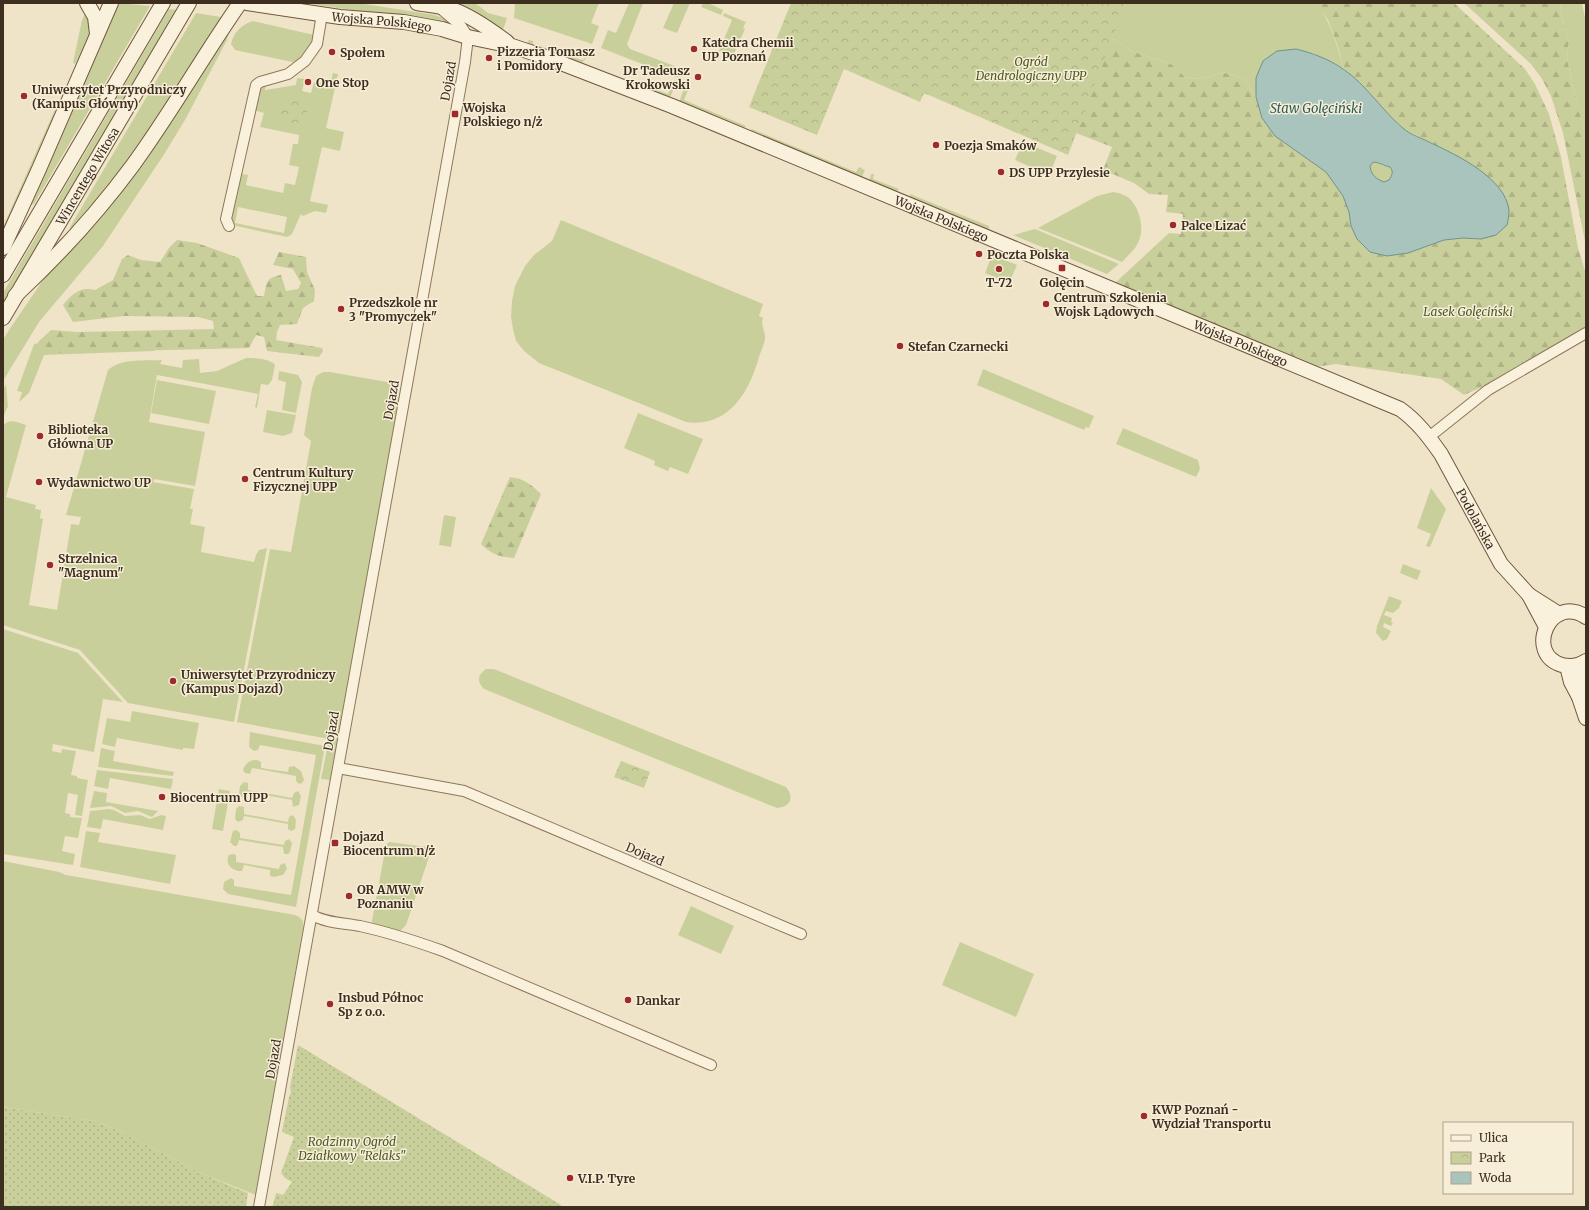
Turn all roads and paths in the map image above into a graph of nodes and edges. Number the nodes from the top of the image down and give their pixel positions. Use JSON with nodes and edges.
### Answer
{"nodes":[{"id":1,"x":87,"y":3,"type":"edge"},
{"id":2,"x":111,"y":3,"type":"edge"},
{"id":3,"x":226,"y":3,"type":"edge"},
{"id":4,"x":240,"y":3,"type":"edge"},
{"id":5,"x":247,"y":3,"type":"edge"},
{"id":6,"x":417,"y":3,"type":"edge"},
{"id":7,"x":161,"y":6,"type":"edge"},
{"id":8,"x":438,"y":6,"type":"junction"},
{"id":9,"x":186,"y":8,"type":"edge"},
{"id":10,"x":322,"y":14,"type":"junction"},
{"id":11,"x":227,"y":22,"type":"junction"},
{"id":12,"x":468,"y":37,"type":"junction"},
{"id":13,"x":95,"y":41,"type":"junction"},
{"id":14,"x":512,"y":46,"type":"junction"},
{"id":15,"x":229,"y":226,"type":"dead end"},
{"id":16,"x":3,"y":248,"type":"edge"},
{"id":17,"x":3,"y":275,"type":"edge"},
{"id":18,"x":16,"y":296,"type":"junction"},
{"id":19,"x":3,"y":318,"type":"edge"},
{"id":20,"x":1586,"y":333,"type":"edge"},
{"id":21,"x":1429,"y":437,"type":"junction"},
{"id":22,"x":1529,"y":596,"type":"junction"},
{"id":23,"x":1559,"y":614,"type":"junction"},
{"id":24,"x":1586,"y":617,"type":"edge"},
{"id":25,"x":1546,"y":627,"type":"junction"},
{"id":26,"x":1584,"y":662,"type":"edge"},
{"id":27,"x":1567,"y":666,"type":"junction"},
{"id":28,"x":1580,"y":697,"type":"junction"},
{"id":29,"x":1586,"y":718,"type":"edge"},
{"id":30,"x":338,"y":768,"type":"junction"},
{"id":31,"x":312,"y":915,"type":"junction"},
{"id":32,"x":801,"y":934,"type":"dead end"},
{"id":33,"x":710,"y":1065,"type":"dead end"},
{"id":34,"x":259,"y":1207,"type":"edge"}],
"edges":[{"from":1,"to":13,"type":"street"},
{"from":2,"to":13,"type":"street"},
{"from":3,"to":11,"type":"street"},
{"from":4,"to":11,"type":"street"},
{"from":5,"to":10,"type":"street","name":"Wojska Polskiego"},
{"from":6,"to":8,"type":"street","name":"Wojska Polskiego"},
{"from":7,"to":17,"type":"street","name":"Wincentego Witosa"},
{"from":8,"to":12,"type":"street","name":"Wojska Polskiego"},
{"from":8,"to":14,"type":"street","name":"Wojska Polskiego"},
{"from":9,"to":18,"type":"street","name":"Wincentego Witosa"},
{"from":10,"to":12,"type":"street","name":"Wojska Polskiego"},
{"from":10,"to":15,"type":"street"},
{"from":11,"to":18,"type":"street"},
{"from":12,"to":14,"type":"street","name":"Wojska Polskiego"},
{"from":12,"to":30,"type":"street","name":"Dojazd"},
{"from":13,"to":16,"type":"street"},
{"from":14,"to":21,"type":"street","name":"Wojska Polskiego"},
{"from":18,"to":19,"type":"street","name":"Wincentego Witosa"},
{"from":20,"to":21,"type":"street"},
{"from":21,"to":22,"type":"street","name":"Podolańska"},
{"from":22,"to":23,"type":"street","name":"Podolańska"},
{"from":22,"to":25,"type":"street","name":"Podolańska"},
{"from":23,"to":24,"type":"street"},
{"from":23,"to":25,"type":"street"},
{"from":25,"to":27,"type":"street"},
{"from":26,"to":27,"type":"street"},
{"from":26,"to":28,"type":"street"},
{"from":27,"to":28,"type":"street"},
{"from":28,"to":29,"type":"street"},
{"from":30,"to":31,"type":"street","name":"Dojazd"},
{"from":30,"to":32,"type":"street","name":"Dojazd"},
{"from":31,"to":33,"type":"street"},
{"from":31,"to":34,"type":"street","name":"Dojazd"}]}
